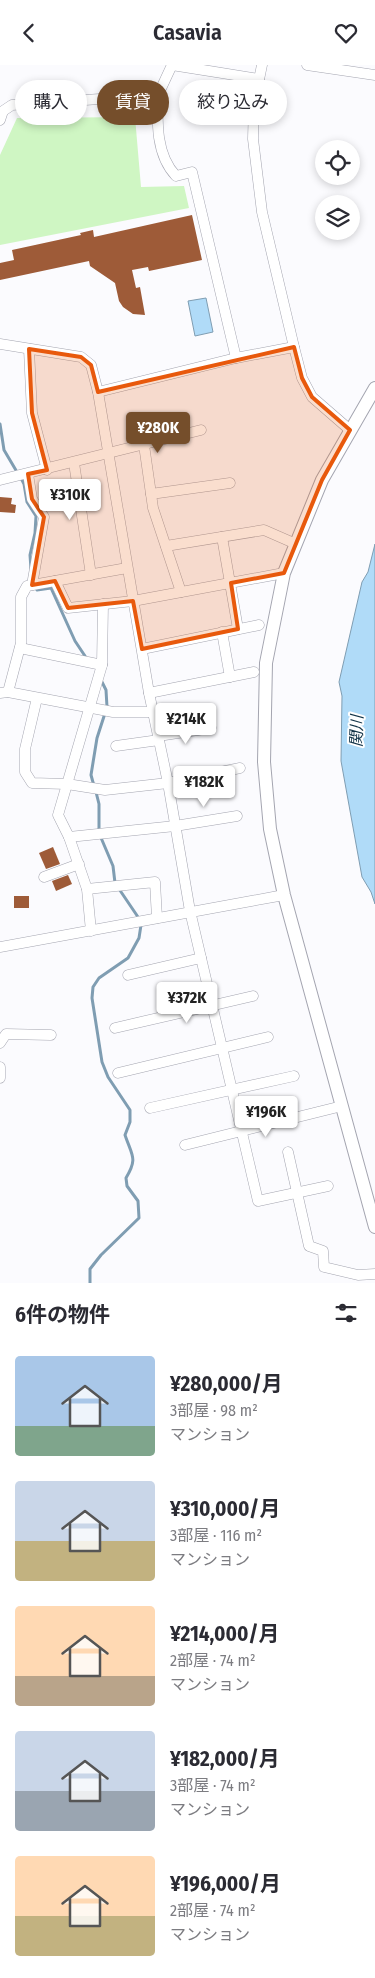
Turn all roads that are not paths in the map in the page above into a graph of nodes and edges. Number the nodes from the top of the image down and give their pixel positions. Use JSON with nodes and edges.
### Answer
{"nodes":[{"id":1,"x":172,"y":65,"type":"edge"},
{"id":2,"x":262,"y":65,"type":"edge"},
{"id":3,"x":307,"y":65,"type":"edge"},
{"id":4,"x":375,"y":75,"type":"edge"},
{"id":5,"x":259,"y":79,"type":"junction"},
{"id":6,"x":165,"y":80,"type":"edge"},
{"id":7,"x":97,"y":99,"type":"edge"},
{"id":8,"x":0,"y":121,"type":"edge"},
{"id":9,"x":157,"y":125,"type":"edge"},
{"id":10,"x":0,"y":344,"type":"edge"},
{"id":11,"x":294,"y":347,"type":"junction"},
{"id":12,"x":29,"y":349,"type":"junction"},
{"id":13,"x":236,"y":358,"type":"junction"},
{"id":14,"x":375,"y":387,"type":"edge"},
{"id":15,"x":98,"y":392,"type":"junction"},
{"id":16,"x":201,"y":430,"type":"dead end"},
{"id":17,"x":350,"y":430,"type":"junction"},
{"id":18,"x":144,"y":445,"type":"junction"},
{"id":19,"x":108,"y":454,"type":"junction"},
{"id":20,"x":74,"y":463,"type":"junction"},
{"id":21,"x":47,"y":470,"type":"junction"},
{"id":22,"x":28,"y":474,"type":"junction"},
{"id":23,"x":0,"y":481,"type":"edge"},
{"id":24,"x":230,"y":483,"type":"dead end"},
{"id":25,"x":151,"y":494,"type":"junction"},
{"id":26,"x":222,"y":537,"type":"junction"},
{"id":27,"x":296,"y":544,"type":"junction"},
{"id":28,"x":166,"y":546,"type":"junction"},
{"id":29,"x":128,"y":568,"type":"junction"},
{"id":30,"x":284,"y":573,"type":"junction"},
{"id":31,"x":91,"y":575,"type":"junction"},
{"id":32,"x":55,"y":581,"type":"junction"},
{"id":33,"x":231,"y":583,"type":"junction"},
{"id":34,"x":32,"y":585,"type":"junction"},
{"id":35,"x":181,"y":592,"type":"junction"},
{"id":36,"x":133,"y":601,"type":"junction"},
{"id":37,"x":103,"y":604,"type":"junction"},
{"id":38,"x":259,"y":625,"type":"dead end"},
{"id":39,"x":238,"y":629,"type":"junction"},
{"id":40,"x":222,"y":632,"type":"junction"},
{"id":41,"x":20,"y":648,"type":"junction"},
{"id":42,"x":142,"y":649,"type":"junction"},
{"id":43,"x":102,"y":665,"type":"junction"},
{"id":44,"x":254,"y":672,"type":"dead end"},
{"id":45,"x":230,"y":677,"type":"junction"},
{"id":46,"x":4,"y":693,"type":"edge"},
{"id":47,"x":149,"y":693,"type":"junction"},
{"id":48,"x":37,"y":698,"type":"junction"},
{"id":49,"x":90,"y":709,"type":"junction"},
{"id":50,"x":152,"y":712,"type":"junction"},
{"id":51,"x":211,"y":728,"type":"dead end"},
{"id":52,"x":158,"y":738,"type":"junction"},
{"id":53,"x":116,"y":746,"type":"dead end"},
{"id":54,"x":240,"y":768,"type":"dead end"},
{"id":55,"x":168,"y":783,"type":"junction"},
{"id":56,"x":67,"y":784,"type":"junction"},
{"id":57,"x":237,"y":816,"type":"dead end"},
{"id":58,"x":175,"y":826,"type":"junction"},
{"id":59,"x":68,"y":837,"type":"junction"},
{"id":60,"x":79,"y":864,"type":"junction"},
{"id":61,"x":44,"y":877,"type":"dead end"},
{"id":62,"x":87,"y":889,"type":"junction"},
{"id":63,"x":284,"y":895,"type":"junction"},
{"id":64,"x":190,"y":911,"type":"junction"},
{"id":65,"x":157,"y":918,"type":"junction"},
{"id":66,"x":91,"y":931,"type":"junction"},
{"id":67,"x":0,"y":947,"type":"edge"},
{"id":68,"x":201,"y":958,"type":"junction"},
{"id":69,"x":128,"y":975,"type":"dead end"},
{"id":70,"x":252,"y":996,"type":"dead end"},
{"id":71,"x":212,"y":1005,"type":"junction"},
{"id":72,"x":115,"y":1028,"type":"dead end"},
{"id":73,"x":51,"y":1035,"type":"dead end"},
{"id":74,"x":268,"y":1037,"type":"dead end"},
{"id":75,"x":0,"y":1043,"type":"edge"},
{"id":76,"x":222,"y":1049,"type":"junction"},
{"id":77,"x":0,"y":1067,"type":"edge"},
{"id":78,"x":118,"y":1073,"type":"dead end"},
{"id":79,"x":294,"y":1076,"type":"dead end"},
{"id":80,"x":0,"y":1078,"type":"edge"},
{"id":81,"x":232,"y":1090,"type":"junction"},
{"id":82,"x":342,"y":1106,"type":"junction"},
{"id":83,"x":150,"y":1108,"type":"dead end"},
{"id":84,"x":242,"y":1132,"type":"junction"},
{"id":85,"x":185,"y":1145,"type":"dead end"},
{"id":86,"x":288,"y":1152,"type":"dead end"},
{"id":87,"x":328,"y":1186,"type":"dead end"},
{"id":88,"x":298,"y":1192,"type":"junction"},
{"id":89,"x":375,"y":1227,"type":"edge"},
{"id":90,"x":375,"y":1274,"type":"edge"}],
"edges":[{"from":1,"to":5,"type":"street"},
{"from":1,"to":6,"type":"street"},
{"from":2,"to":5,"type":"street"},
{"from":3,"to":4,"type":"street"},
{"from":5,"to":11,"type":"street"},
{"from":7,"to":8,"type":"street"},
{"from":9,"to":13,"type":"street"},
{"from":10,"to":12,"type":"street"},
{"from":11,"to":13,"type":"street"},
{"from":11,"to":17,"type":"street"},
{"from":12,"to":15,"type":"street"},
{"from":12,"to":21,"type":"street"},
{"from":13,"to":15,"type":"street"},
{"from":14,"to":17,"type":"street"},
{"from":15,"to":19,"type":"street"},
{"from":16,"to":18,"type":"street"},
{"from":17,"to":27,"type":"street"},
{"from":18,"to":19,"type":"street"},
{"from":18,"to":25,"type":"street"},
{"from":19,"to":20,"type":"street"},
{"from":19,"to":29,"type":"street"},
{"from":20,"to":21,"type":"street"},
{"from":20,"to":31,"type":"street"},
{"from":21,"to":22,"type":"street"},
{"from":22,"to":23,"type":"street"},
{"from":22,"to":34,"type":"street"},
{"from":24,"to":25,"type":"street"},
{"from":25,"to":28,"type":"street"},
{"from":26,"to":27,"type":"street"},
{"from":26,"to":28,"type":"street"},
{"from":26,"to":33,"type":"street"},
{"from":27,"to":30,"type":"street"},
{"from":28,"to":35,"type":"street"},
{"from":29,"to":31,"type":"street"},
{"from":29,"to":36,"type":"street"},
{"from":30,"to":33,"type":"street"},
{"from":30,"to":63,"type":"street"},
{"from":31,"to":32,"type":"street"},
{"from":32,"to":34,"type":"street"},
{"from":32,"to":37,"type":"street"},
{"from":33,"to":35,"type":"street"},
{"from":33,"to":39,"type":"street"},
{"from":34,"to":41,"type":"street"},
{"from":35,"to":36,"type":"street"},
{"from":36,"to":37,"type":"street"},
{"from":36,"to":42,"type":"street"},
{"from":37,"to":43,"type":"street"},
{"from":38,"to":39,"type":"street"},
{"from":39,"to":40,"type":"street"},
{"from":40,"to":42,"type":"street"},
{"from":40,"to":45,"type":"street"},
{"from":41,"to":43,"type":"street"},
{"from":41,"to":46,"type":"street"},
{"from":42,"to":47,"type":"street"},
{"from":43,"to":49,"type":"street"},
{"from":44,"to":45,"type":"street"},
{"from":45,"to":47,"type":"street"},
{"from":46,"to":48,"type":"street"},
{"from":47,"to":50,"type":"street"},
{"from":48,"to":49,"type":"street"},
{"from":48,"to":56,"type":"street"},
{"from":49,"to":50,"type":"street"},
{"from":49,"to":56,"type":"street"},
{"from":50,"to":52,"type":"street"},
{"from":51,"to":52,"type":"street"},
{"from":52,"to":53,"type":"street"},
{"from":52,"to":55,"type":"street"},
{"from":54,"to":55,"type":"street"},
{"from":55,"to":56,"type":"street"},
{"from":55,"to":58,"type":"street"},
{"from":56,"to":59,"type":"street"},
{"from":57,"to":58,"type":"street"},
{"from":58,"to":59,"type":"street"},
{"from":58,"to":64,"type":"street"},
{"from":59,"to":60,"type":"street"},
{"from":60,"to":61,"type":"street"},
{"from":60,"to":62,"type":"street"},
{"from":62,"to":65,"type":"street"},
{"from":62,"to":66,"type":"street"},
{"from":63,"to":64,"type":"street"},
{"from":63,"to":82,"type":"street"},
{"from":64,"to":65,"type":"street"},
{"from":64,"to":68,"type":"street"},
{"from":65,"to":66,"type":"street"},
{"from":66,"to":67,"type":"street"},
{"from":68,"to":69,"type":"street"},
{"from":68,"to":71,"type":"street"},
{"from":70,"to":71,"type":"street"},
{"from":71,"to":72,"type":"street"},
{"from":71,"to":76,"type":"street"},
{"from":73,"to":75,"type":"street"},
{"from":74,"to":76,"type":"street"},
{"from":76,"to":78,"type":"street"},
{"from":76,"to":81,"type":"street"},
{"from":77,"to":80,"type":"street"},
{"from":79,"to":81,"type":"street"},
{"from":81,"to":83,"type":"street"},
{"from":81,"to":84,"type":"street"},
{"from":82,"to":84,"type":"street"},
{"from":82,"to":89,"type":"street"},
{"from":84,"to":85,"type":"street"},
{"from":84,"to":88,"type":"street"},
{"from":86,"to":88,"type":"street"},
{"from":87,"to":88,"type":"street"},
{"from":88,"to":90,"type":"street"}]}
